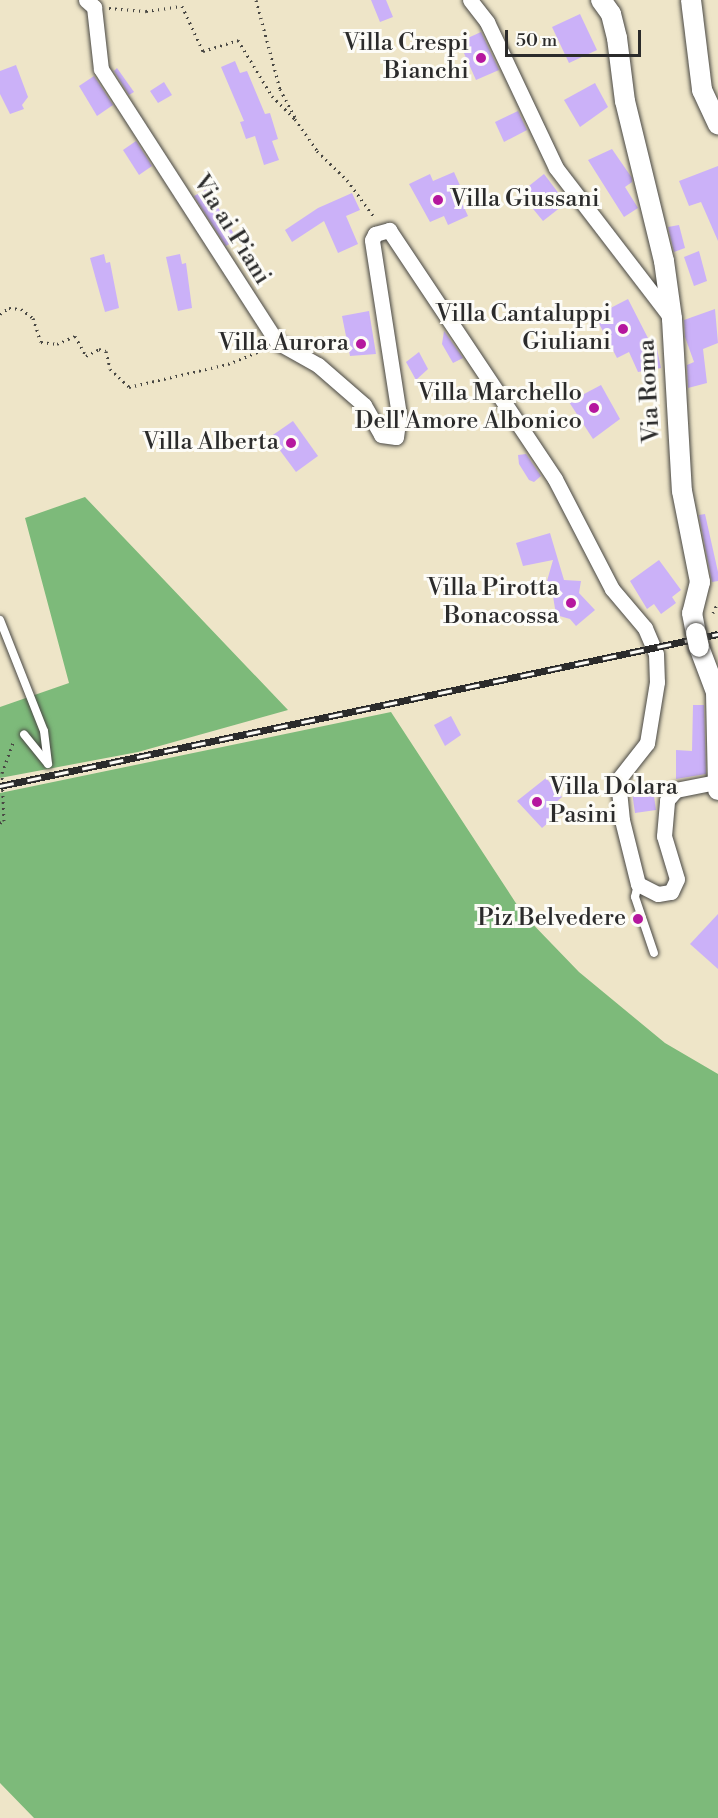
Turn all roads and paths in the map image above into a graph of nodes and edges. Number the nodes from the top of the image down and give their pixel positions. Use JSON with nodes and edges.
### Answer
{"nodes":[{"id":1,"x":256,"y":0,"type":"edge"},
{"id":2,"x":470,"y":0,"type":"edge"},
{"id":3,"x":601,"y":0,"type":"edge"},
{"id":4,"x":691,"y":0,"type":"edge"},
{"id":5,"x":90,"y":4,"type":"edge"},
{"id":6,"x":295,"y":119,"type":"junction"},
{"id":7,"x":718,"y":124,"type":"edge"},
{"id":8,"x":383,"y":229,"type":"junction"},
{"id":9,"x":0,"y":314,"type":"edge"},
{"id":10,"x":672,"y":319,"type":"junction"},
{"id":11,"x":277,"y":342,"type":"junction"},
{"id":12,"x":0,"y":620,"type":"edge"},
{"id":13,"x":24,"y":734,"type":"joint"},
{"id":14,"x":1,"y":773,"type":"edge"},
{"id":15,"x":717,"y":786,"type":"edge"},
{"id":16,"x":0,"y":823,"type":"edge"},
{"id":17,"x":638,"y":884,"type":"junction"},
{"id":18,"x":654,"y":953,"type":"dead end"}],
"edges":[{"from":1,"to":6,"type":"path"},
{"from":2,"to":10,"type":"street"},
{"from":3,"to":10,"type":"street","name":"Via Roma"},
{"from":4,"to":7,"type":"street"},
{"from":5,"to":6,"type":"path"},
{"from":5,"to":11,"type":"street","name":"Via ai Piani"},
{"from":6,"to":8,"type":"path"},
{"from":8,"to":11,"type":"street","name":"Via ai Piani"},
{"from":8,"to":17,"type":"street"},
{"from":9,"to":11,"type":"path"},
{"from":10,"to":15,"type":"street","name":"Via Roma"},
{"from":12,"to":13,"type":"lane"},
{"from":13,"to":14,"type":"path"},
{"from":14,"to":16,"type":"path"},
{"from":15,"to":17,"type":"street"},
{"from":17,"to":18,"type":"lane"}]}
